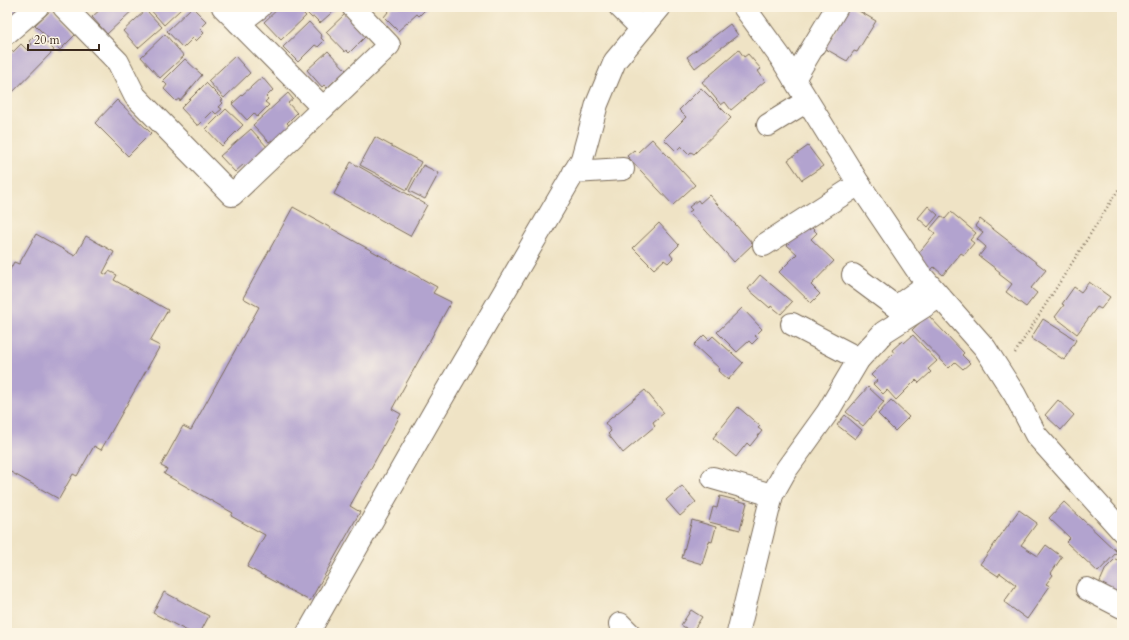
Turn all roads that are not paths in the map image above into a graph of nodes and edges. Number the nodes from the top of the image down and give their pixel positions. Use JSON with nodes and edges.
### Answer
{"nodes":[{"id":1,"x":37,"y":7,"type":"edge"},
{"id":2,"x":64,"y":7,"type":"edge"},
{"id":3,"x":223,"y":7,"type":"edge"},
{"id":4,"x":260,"y":7,"type":"edge"},
{"id":5,"x":353,"y":7,"type":"edge"},
{"id":6,"x":620,"y":7,"type":"edge"},
{"id":7,"x":660,"y":7,"type":"edge"},
{"id":8,"x":744,"y":7,"type":"edge"},
{"id":9,"x":837,"y":7,"type":"edge"},
{"id":10,"x":239,"y":23,"type":"junction"},
{"id":11,"x":641,"y":28,"type":"junction"},
{"id":12,"x":7,"y":33,"type":"edge"},
{"id":13,"x":794,"y":79,"type":"junction"},
{"id":14,"x":807,"y":101,"type":"junction"},
{"id":15,"x":322,"y":108,"type":"junction"},
{"id":16,"x":768,"y":125,"type":"dead end"},
{"id":17,"x":623,"y":170,"type":"dead end"},
{"id":18,"x":574,"y":172,"type":"junction"},
{"id":19,"x":859,"y":184,"type":"junction"},
{"id":20,"x":764,"y":245,"type":"dead end"},
{"id":21,"x":853,"y":275,"type":"dead end"},
{"id":22,"x":934,"y":291,"type":"junction"},
{"id":23,"x":792,"y":324,"type":"dead end"},
{"id":24,"x":859,"y":359,"type":"junction"},
{"id":25,"x":713,"y":478,"type":"dead end"},
{"id":26,"x":772,"y":495,"type":"junction"},
{"id":27,"x":1122,"y":531,"type":"edge"},
{"id":28,"x":1087,"y":589,"type":"dead end"},
{"id":29,"x":1122,"y":607,"type":"edge"},
{"id":30,"x":308,"y":633,"type":"edge"},
{"id":31,"x":738,"y":633,"type":"edge"}],
"edges":[{"from":1,"to":12,"type":"street"},
{"from":2,"to":15,"type":"street"},
{"from":3,"to":10,"type":"street"},
{"from":4,"to":10,"type":"street"},
{"from":5,"to":15,"type":"street"},
{"from":6,"to":11,"type":"street"},
{"from":7,"to":11,"type":"street"},
{"from":8,"to":13,"type":"street"},
{"from":9,"to":13,"type":"street"},
{"from":10,"to":15,"type":"street"},
{"from":11,"to":18,"type":"street"},
{"from":13,"to":14,"type":"street"},
{"from":14,"to":16,"type":"street"},
{"from":14,"to":19,"type":"street"},
{"from":17,"to":18,"type":"street"},
{"from":18,"to":30,"type":"street"},
{"from":19,"to":20,"type":"street"},
{"from":19,"to":22,"type":"street"},
{"from":21,"to":22,"type":"street"},
{"from":22,"to":24,"type":"street"},
{"from":22,"to":27,"type":"street"},
{"from":23,"to":24,"type":"street"},
{"from":24,"to":26,"type":"street"},
{"from":25,"to":26,"type":"street"},
{"from":26,"to":31,"type":"street"},
{"from":28,"to":29,"type":"street"}]}
